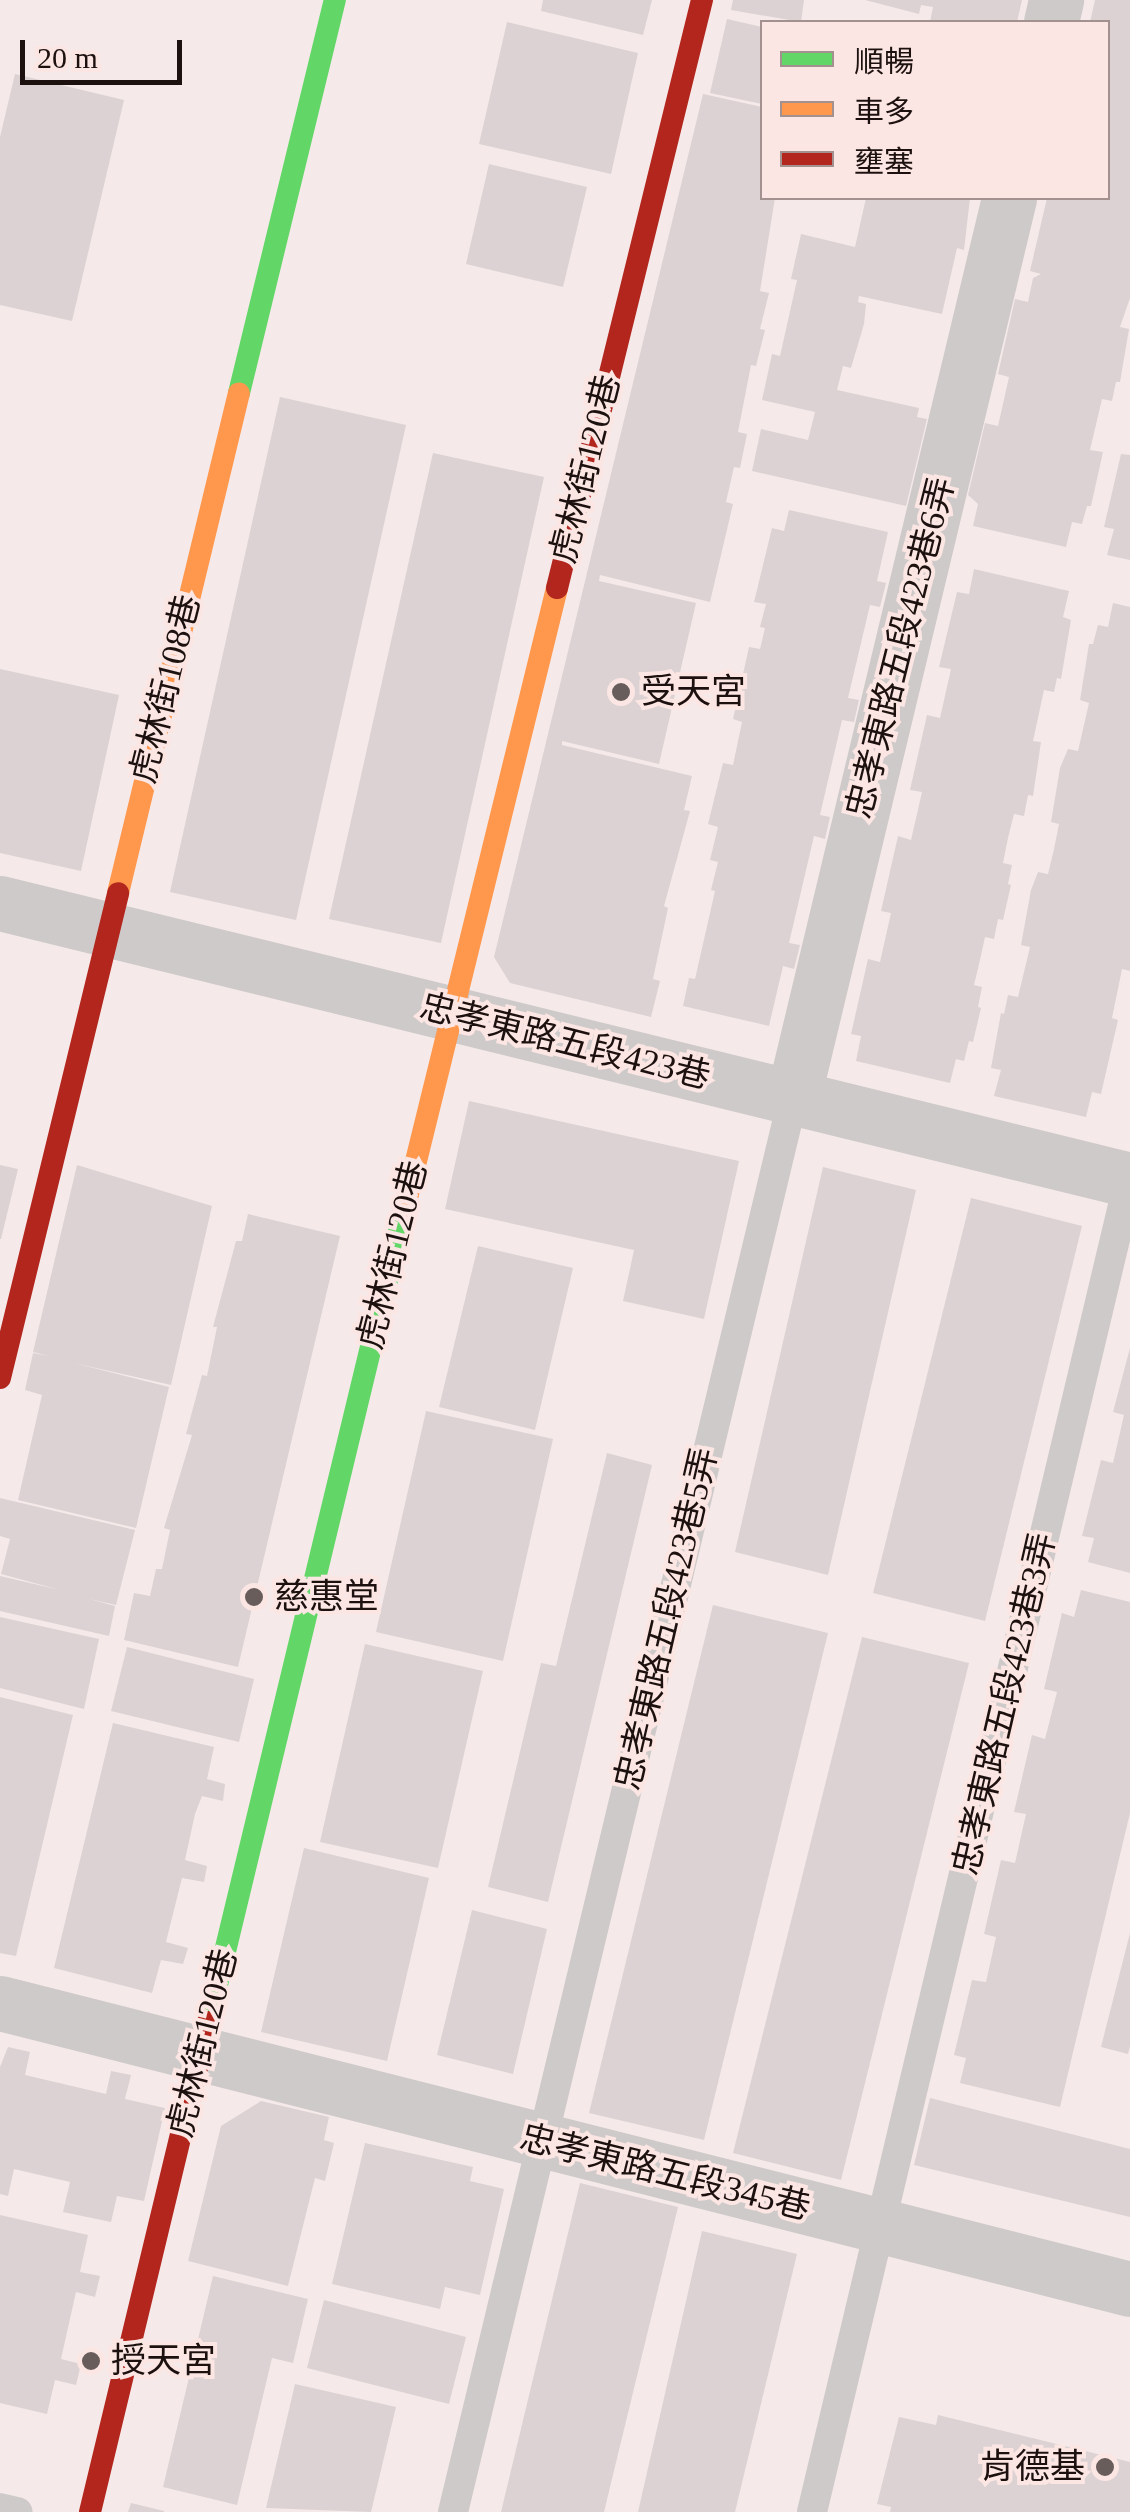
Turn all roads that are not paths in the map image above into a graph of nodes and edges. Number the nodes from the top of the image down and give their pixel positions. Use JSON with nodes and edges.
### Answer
{"nodes":[{"id":1,"x":335,"y":0,"type":"edge"},
{"id":2,"x":702,"y":0,"type":"edge"},
{"id":3,"x":1009,"y":200,"type":"edge"},
{"id":4,"x":0,"y":902,"type":"edge"},
{"id":5,"x":107,"y":929,"type":"junction"},
{"id":6,"x":451,"y":1014,"type":"junction"},
{"id":7,"x":793,"y":1098,"type":"junction"},
{"id":8,"x":1130,"y":1179,"type":"edge"},
{"id":9,"x":0,"y":1378,"type":"edge"},
{"id":10,"x":0,"y":2004,"type":"edge"},
{"id":11,"x":201,"y":2052,"type":"junction"},
{"id":12,"x":542,"y":2142,"type":"junction"},
{"id":13,"x":881,"y":2229,"type":"junction"},
{"id":14,"x":1130,"y":2290,"type":"edge"},
{"id":15,"x":0,"y":2508,"type":"edge"},
{"id":16,"x":18,"y":2512,"type":"edge"},
{"id":17,"x":90,"y":2512,"type":"edge"},
{"id":18,"x":453,"y":2512,"type":"edge"},
{"id":19,"x":812,"y":2512,"type":"edge"}],
"edges":[{"from":1,"to":5,"type":"street","name":"虎林街108巷"},
{"from":2,"to":6,"type":"street","name":"虎林街120巷"},
{"from":3,"to":7,"type":"street","name":"忠孝東路五段423巷6弄"},
{"from":4,"to":5,"type":"street","name":"忠孝東路五段423巷"},
{"from":5,"to":6,"type":"street","name":"忠孝東路五段423巷"},
{"from":5,"to":9,"type":"street","name":"虎林街108巷"},
{"from":6,"to":7,"type":"street","name":"忠孝東路五段423巷"},
{"from":6,"to":11,"type":"street","name":"虎林街120巷"},
{"from":7,"to":8,"type":"street","name":"忠孝東路五段423巷"},
{"from":7,"to":12,"type":"lane","name":"忠孝東路五段423巷5弄"},
{"from":8,"to":13,"type":"lane","name":"忠孝東路五段423巷3弄"},
{"from":10,"to":11,"type":"street","name":"忠孝東路五段345巷"},
{"from":11,"to":12,"type":"street","name":"忠孝東路五段345巷"},
{"from":11,"to":17,"type":"street","name":"虎林街120巷"},
{"from":12,"to":13,"type":"street","name":"忠孝東路五段345巷"},
{"from":12,"to":18,"type":"lane","name":"忠孝東路五段423巷5弄"},
{"from":13,"to":14,"type":"street","name":"忠孝東路五段345巷"},
{"from":13,"to":19,"type":"lane","name":"忠孝東路五段423巷3弄"},
{"from":15,"to":16,"type":"lane"}]}
